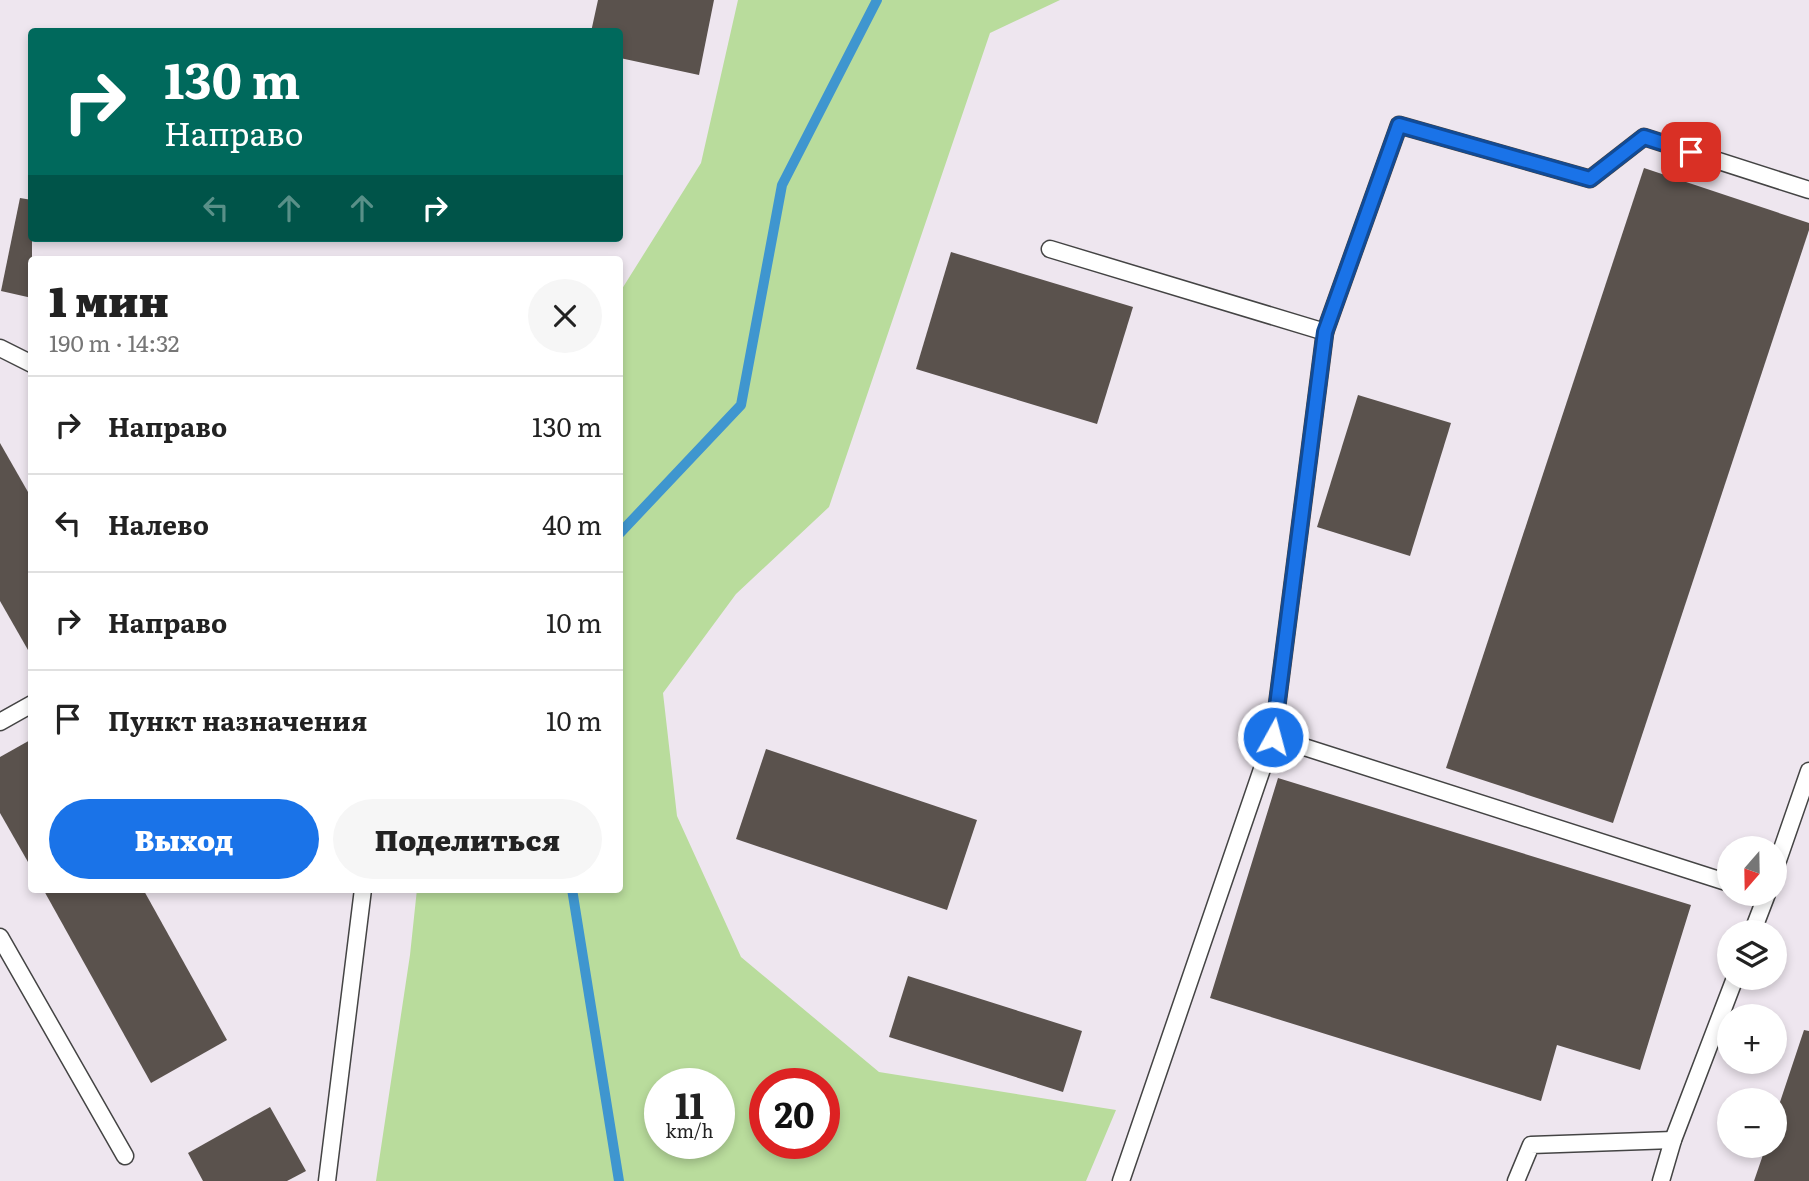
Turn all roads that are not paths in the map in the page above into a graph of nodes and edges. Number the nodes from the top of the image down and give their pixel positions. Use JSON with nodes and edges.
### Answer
{"nodes":[{"id":1,"x":1809,"y":190,"type":"edge"},
{"id":2,"x":1050,"y":249,"type":"dead end"},
{"id":3,"x":1325,"y":332,"type":"junction"},
{"id":4,"x":0,"y":348,"type":"edge"},
{"id":5,"x":28,"y":362,"type":"edge"},
{"id":6,"x":28,"y":706,"type":"edge"},
{"id":7,"x":0,"y":722,"type":"edge"},
{"id":8,"x":1273,"y":737,"type":"junction"},
{"id":9,"x":1809,"y":771,"type":"edge"},
{"id":10,"x":1786,"y":836,"type":"edge"},
{"id":11,"x":1717,"y":879,"type":"edge"},
{"id":12,"x":363,"y":893,"type":"edge"},
{"id":13,"x":0,"y":937,"type":"edge"},
{"id":14,"x":1730,"y":990,"type":"edge"},
{"id":15,"x":1673,"y":1140,"type":"junction"},
{"id":16,"x":125,"y":1156,"type":"dead end"},
{"id":17,"x":327,"y":1181,"type":"edge"},
{"id":18,"x":1121,"y":1181,"type":"edge"},
{"id":19,"x":1516,"y":1181,"type":"edge"},
{"id":20,"x":1661,"y":1181,"type":"edge"}],
"edges":[{"from":1,"to":3,"type":"lane"},
{"from":2,"to":3,"type":"lane"},
{"from":3,"to":8,"type":"lane"},
{"from":4,"to":5,"type":"lane"},
{"from":6,"to":7,"type":"lane"},
{"from":8,"to":11,"type":"lane"},
{"from":8,"to":18,"type":"lane"},
{"from":9,"to":10,"type":"lane"},
{"from":12,"to":17,"type":"lane"},
{"from":13,"to":16,"type":"lane"},
{"from":14,"to":15,"type":"lane"},
{"from":15,"to":19,"type":"lane"},
{"from":15,"to":20,"type":"lane"}]}
